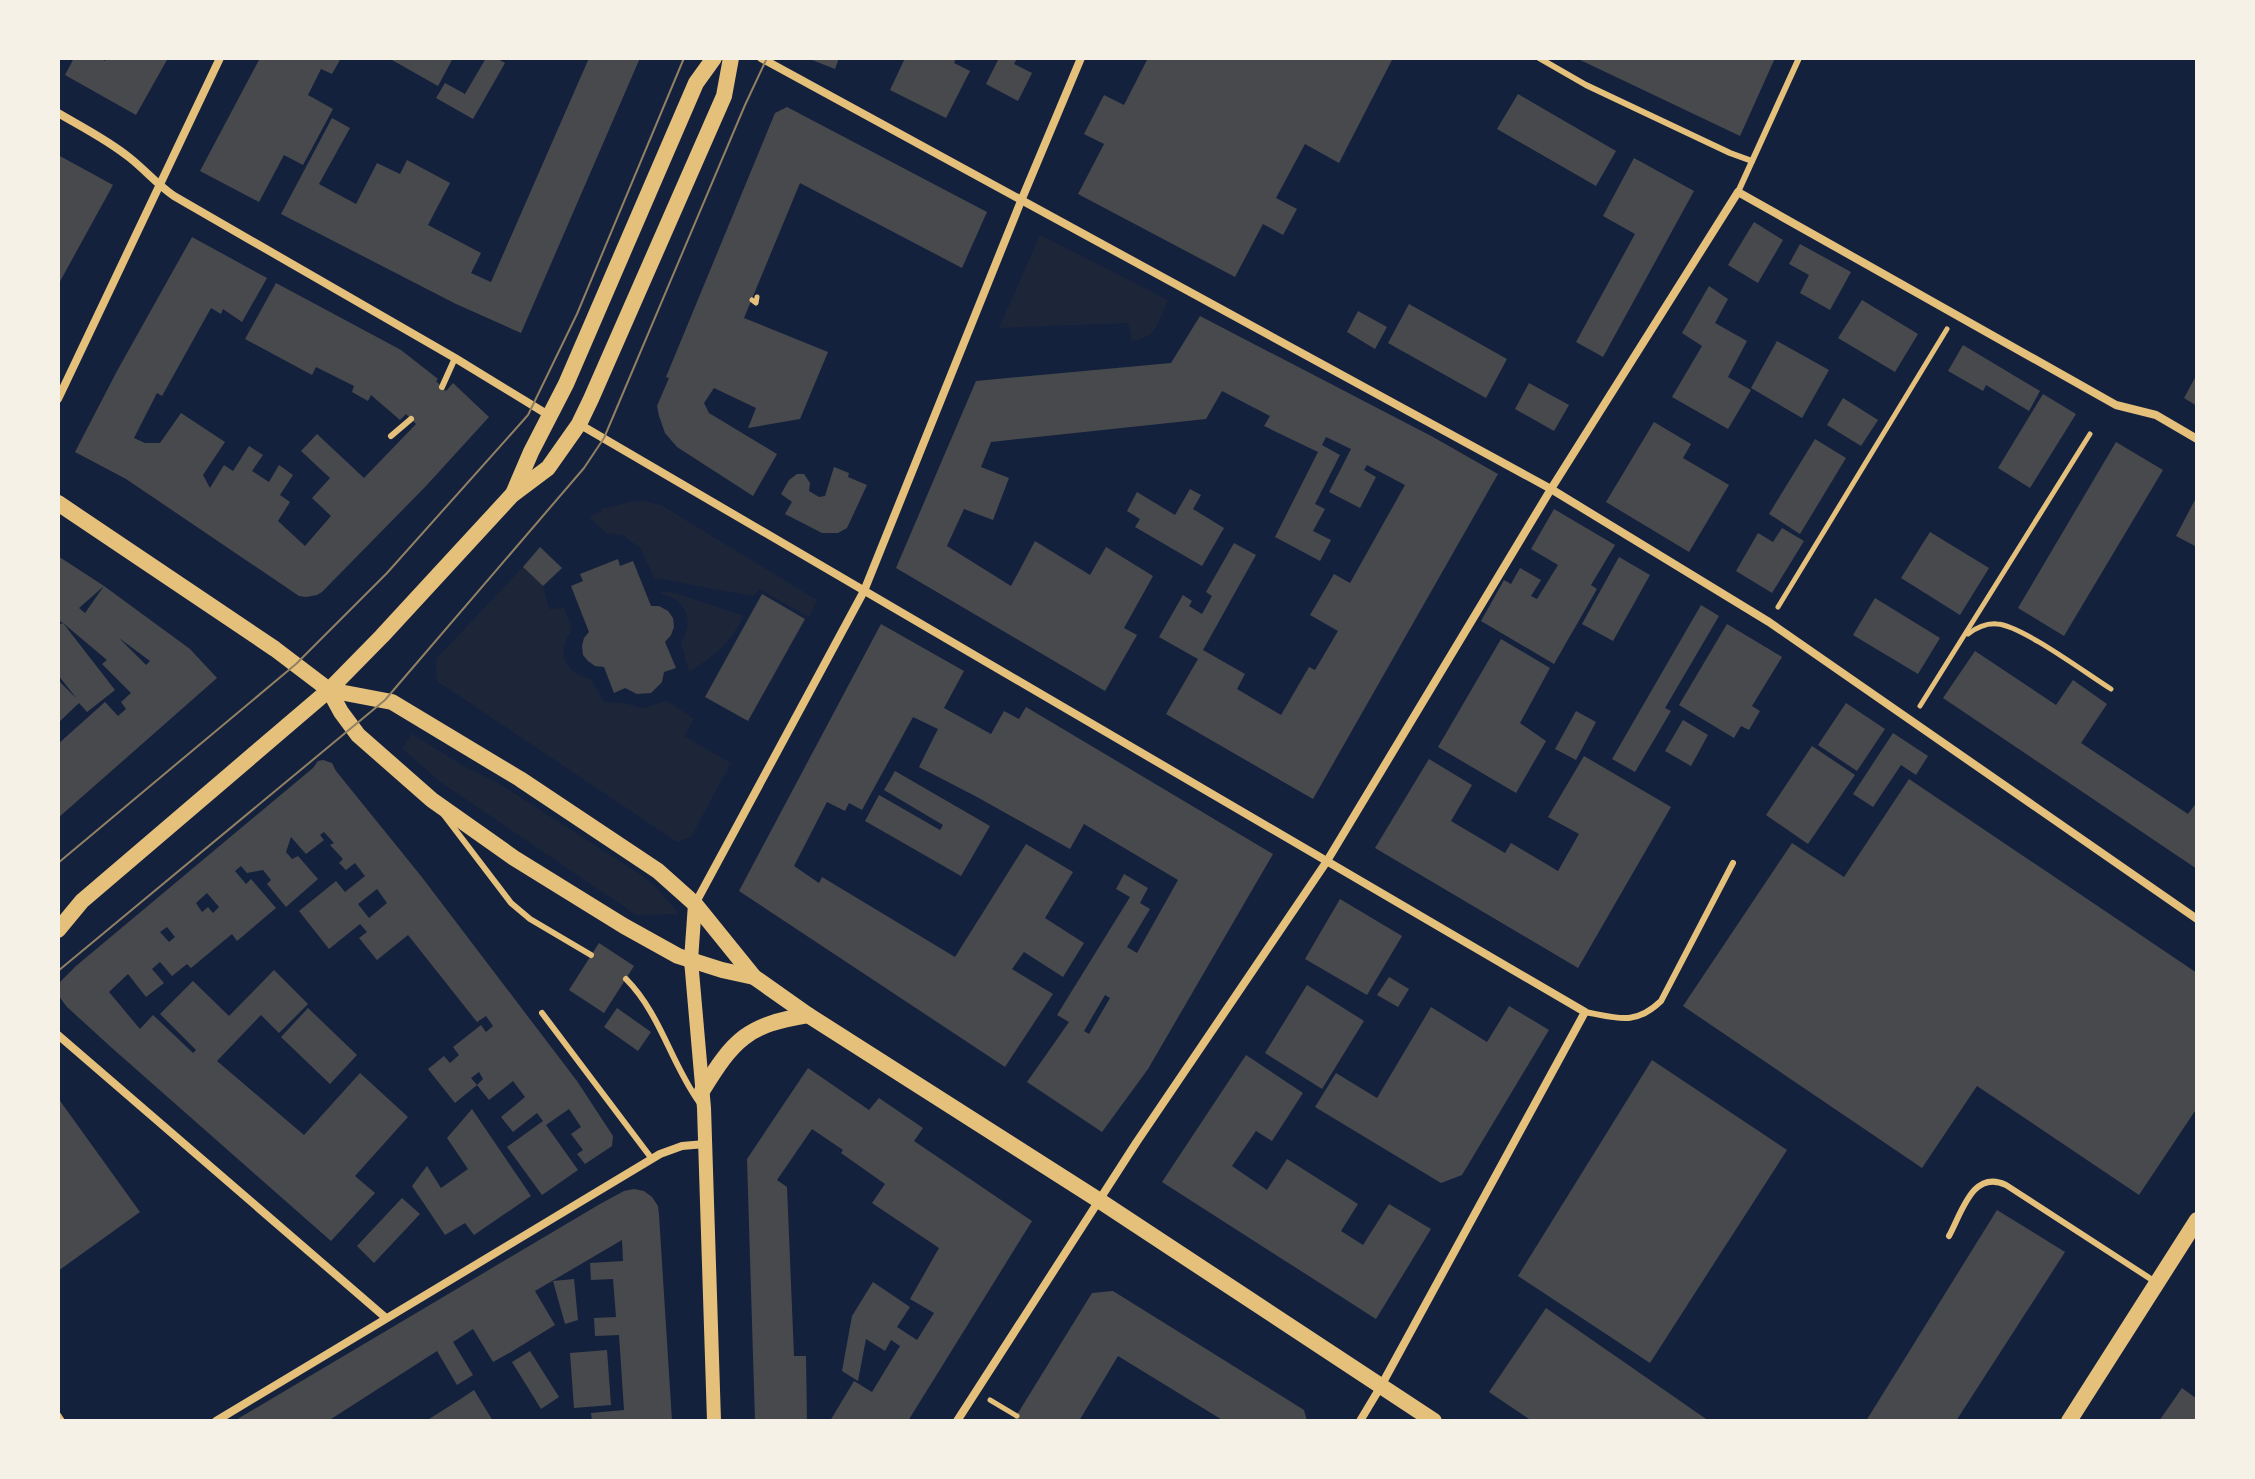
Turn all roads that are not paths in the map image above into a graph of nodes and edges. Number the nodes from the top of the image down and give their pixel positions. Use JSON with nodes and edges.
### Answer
{"nodes":[{"id":1,"x":220,"y":58,"type":"edge"},
{"id":2,"x":714,"y":58,"type":"edge"},
{"id":3,"x":731,"y":58,"type":"edge"},
{"id":4,"x":761,"y":58,"type":"edge"},
{"id":5,"x":1081,"y":58,"type":"edge"},
{"id":6,"x":1539,"y":58,"type":"edge"},
{"id":7,"x":1799,"y":58,"type":"edge"},
{"id":8,"x":58,"y":113,"type":"edge"},
{"id":9,"x":1752,"y":161,"type":"junction"},
{"id":10,"x":159,"y":185,"type":"junction"},
{"id":11,"x":1738,"y":192,"type":"junction"},
{"id":12,"x":1021,"y":201,"type":"junction"},
{"id":13,"x":455,"y":358,"type":"junction"},
{"id":14,"x":442,"y":387,"type":"dead end"},
{"id":15,"x":58,"y":399,"type":"edge"},
{"id":16,"x":551,"y":416,"type":"junction"},
{"id":17,"x":411,"y":419,"type":"dead end"},
{"id":18,"x":579,"y":424,"type":"junction"},
{"id":19,"x":391,"y":436,"type":"dead end"},
{"id":20,"x":2197,"y":439,"type":"edge"},
{"id":21,"x":1551,"y":489,"type":"junction"},
{"id":22,"x":512,"y":495,"type":"junction"},
{"id":23,"x":58,"y":503,"type":"edge"},
{"id":24,"x":864,"y":591,"type":"junction"},
{"id":25,"x":329,"y":690,"type":"junction"},
{"id":26,"x":432,"y":800,"type":"junction"},
{"id":27,"x":1327,"y":861,"type":"junction"},
{"id":28,"x":1733,"y":863,"type":"dead end"},
{"id":29,"x":82,"y":901,"type":"junction"},
{"id":30,"x":695,"y":904,"type":"junction"},
{"id":31,"x":58,"y":915,"type":"edge"},
{"id":32,"x":2197,"y":919,"type":"edge"},
{"id":33,"x":58,"y":930,"type":"edge"},
{"id":34,"x":591,"y":955,"type":"dead end"},
{"id":35,"x":691,"y":960,"type":"junction"},
{"id":36,"x":754,"y":977,"type":"junction"},
{"id":37,"x":626,"y":979,"type":"dead end"},
{"id":38,"x":1585,"y":1012,"type":"junction"},
{"id":39,"x":542,"y":1013,"type":"dead end"},
{"id":40,"x":808,"y":1015,"type":"junction"},
{"id":41,"x":58,"y":1035,"type":"edge"},
{"id":42,"x":702,"y":1091,"type":"junction"},
{"id":43,"x":704,"y":1108,"type":"junction"},
{"id":44,"x":705,"y":1144,"type":"junction"},
{"id":45,"x":652,"y":1159,"type":"junction"},
{"id":46,"x":1100,"y":1201,"type":"junction"},
{"id":47,"x":2197,"y":1220,"type":"edge"},
{"id":48,"x":1949,"y":1236,"type":"dead end"},
{"id":49,"x":2157,"y":1283,"type":"junction"},
{"id":50,"x":386,"y":1318,"type":"junction"},
{"id":51,"x":1381,"y":1386,"type":"junction"},
{"id":52,"x":58,"y":1415,"type":"edge"},
{"id":53,"x":62,"y":1421,"type":"edge"},
{"id":54,"x":216,"y":1421,"type":"edge"},
{"id":55,"x":714,"y":1421,"type":"edge"},
{"id":56,"x":957,"y":1421,"type":"edge"},
{"id":57,"x":1360,"y":1421,"type":"edge"},
{"id":58,"x":1434,"y":1421,"type":"edge"},
{"id":59,"x":2069,"y":1421,"type":"edge"}],
"edges":[{"from":1,"to":10,"type":"street"},
{"from":2,"to":16,"type":"main road"},
{"from":3,"to":18,"type":"main road"},
{"from":4,"to":12,"type":"street"},
{"from":5,"to":12,"type":"street"},
{"from":6,"to":9,"type":"lane"},
{"from":7,"to":9,"type":"lane"},
{"from":8,"to":10,"type":"street"},
{"from":9,"to":11,"type":"lane"},
{"from":10,"to":13,"type":"street"},
{"from":10,"to":15,"type":"street"},
{"from":11,"to":20,"type":"street"},
{"from":11,"to":21,"type":"street"},
{"from":12,"to":21,"type":"street"},
{"from":12,"to":24,"type":"street"},
{"from":13,"to":14,"type":"lane"},
{"from":13,"to":16,"type":"street"},
{"from":16,"to":22,"type":"main road"},
{"from":17,"to":19,"type":"lane"},
{"from":18,"to":22,"type":"main road"},
{"from":18,"to":24,"type":"street"},
{"from":21,"to":27,"type":"street"},
{"from":21,"to":32,"type":"street"},
{"from":22,"to":25,"type":"main road"},
{"from":23,"to":25,"type":"main road"},
{"from":24,"to":27,"type":"street"},
{"from":24,"to":30,"type":"street"},
{"from":25,"to":26,"type":"main road"},
{"from":25,"to":29,"type":"main road"},
{"from":25,"to":30,"type":"main road"},
{"from":26,"to":34,"type":"lane"},
{"from":26,"to":35,"type":"main road"},
{"from":27,"to":38,"type":"street"},
{"from":27,"to":46,"type":"street"},
{"from":28,"to":38,"type":"lane"},
{"from":29,"to":31,"type":"main road"},
{"from":29,"to":33,"type":"main road"},
{"from":30,"to":35,"type":"street"},
{"from":30,"to":36,"type":"main road"},
{"from":35,"to":36,"type":"main road"},
{"from":35,"to":42,"type":"street"},
{"from":36,"to":40,"type":"main road"},
{"from":37,"to":43,"type":"lane"},
{"from":38,"to":51,"type":"street"},
{"from":39,"to":45,"type":"lane"},
{"from":40,"to":42,"type":"main road"},
{"from":40,"to":46,"type":"main road"},
{"from":41,"to":50,"type":"street"},
{"from":42,"to":43,"type":"street"},
{"from":43,"to":44,"type":"street"},
{"from":44,"to":45,"type":"street"},
{"from":44,"to":55,"type":"street"},
{"from":45,"to":50,"type":"street"},
{"from":46,"to":51,"type":"main road"},
{"from":46,"to":56,"type":"street"},
{"from":47,"to":49,"type":"main road"},
{"from":48,"to":49,"type":"lane"},
{"from":49,"to":59,"type":"main road"},
{"from":50,"to":54,"type":"street"},
{"from":51,"to":57,"type":"street"},
{"from":51,"to":58,"type":"main road"},
{"from":52,"to":53,"type":"lane"}]}
